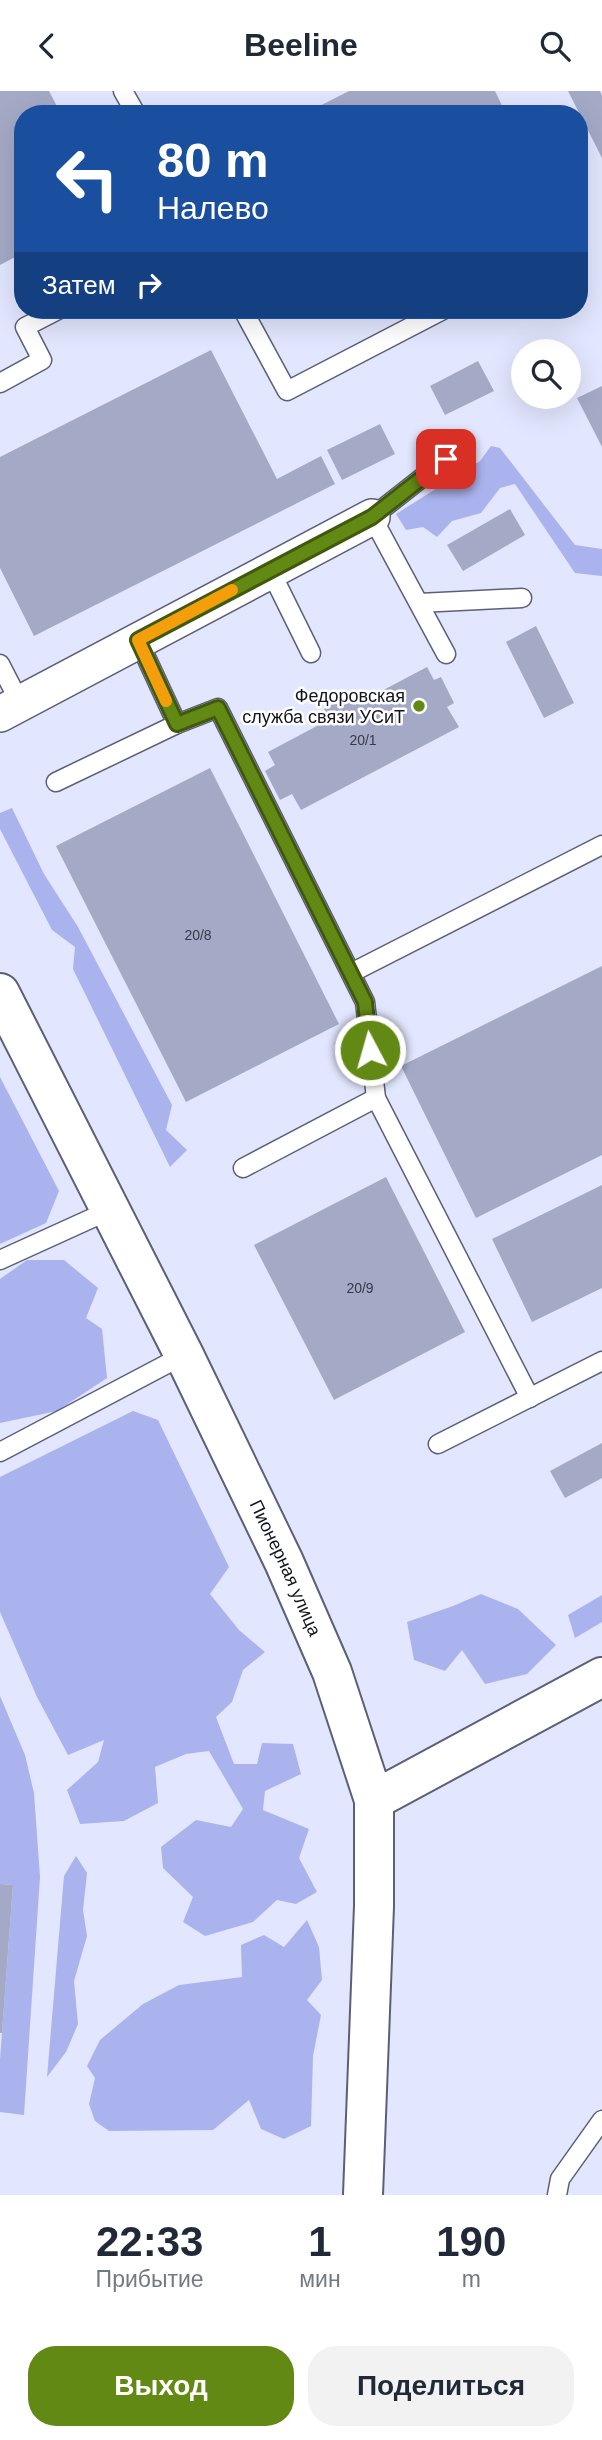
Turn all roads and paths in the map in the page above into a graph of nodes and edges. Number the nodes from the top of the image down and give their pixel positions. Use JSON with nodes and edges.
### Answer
{"nodes":[{"id":1,"x":41,"y":319,"type":"edge"},
{"id":2,"x":248,"y":319,"type":"edge"},
{"id":3,"x":426,"y":319,"type":"edge"},
{"id":4,"x":0,"y":383,"type":"edge"},
{"id":5,"x":465,"y":444,"type":"dead end"},
{"id":6,"x":372,"y":517,"type":"junction"},
{"id":7,"x":270,"y":570,"type":"junction"},
{"id":8,"x":522,"y":598,"type":"dead end"},
{"id":9,"x":419,"y":603,"type":"junction"},
{"id":10,"x":138,"y":640,"type":"junction"},
{"id":11,"x":311,"y":653,"type":"dead end"},
{"id":12,"x":446,"y":654,"type":"dead end"},
{"id":13,"x":0,"y":664,"type":"edge"},
{"id":14,"x":10,"y":708,"type":"edge"},
{"id":15,"x":177,"y":724,"type":"junction"},
{"id":16,"x":56,"y":782,"type":"dead end"},
{"id":17,"x":602,"y":845,"type":"edge"},
{"id":18,"x":351,"y":973,"type":"junction"},
{"id":19,"x":0,"y":993,"type":"edge"},
{"id":20,"x":376,"y":1098,"type":"junction"},
{"id":21,"x":243,"y":1168,"type":"dead end"},
{"id":22,"x":110,"y":1210,"type":"junction"},
{"id":23,"x":0,"y":1260,"type":"edge"},
{"id":24,"x":184,"y":1355,"type":"junction"},
{"id":25,"x":602,"y":1361,"type":"edge"},
{"id":26,"x":530,"y":1398,"type":"junction"},
{"id":27,"x":438,"y":1444,"type":"dead end"},
{"id":28,"x":0,"y":1452,"type":"edge"},
{"id":29,"x":602,"y":1677,"type":"edge"},
{"id":30,"x":374,"y":1800,"type":"junction"},
{"id":31,"x":602,"y":2120,"type":"edge"},
{"id":32,"x":363,"y":2195,"type":"edge"},
{"id":33,"x":557,"y":2195,"type":"edge"}],
"edges":[{"from":1,"to":4,"type":"lane"},
{"from":2,"to":3,"type":"lane"},
{"from":5,"to":6,"type":"lane"},
{"from":6,"to":7,"type":"street"},
{"from":6,"to":9,"type":"lane"},
{"from":7,"to":10,"type":"street"},
{"from":7,"to":11,"type":"lane"},
{"from":8,"to":9,"type":"lane"},
{"from":9,"to":12,"type":"lane"},
{"from":10,"to":14,"type":"street"},
{"from":10,"to":15,"type":"lane"},
{"from":13,"to":14,"type":"lane"},
{"from":15,"to":16,"type":"lane"},
{"from":15,"to":18,"type":"lane"},
{"from":17,"to":18,"type":"lane"},
{"from":18,"to":20,"type":"lane"},
{"from":19,"to":22,"type":"main road","name":"Пионерная улица"},
{"from":20,"to":21,"type":"lane"},
{"from":20,"to":26,"type":"lane"},
{"from":22,"to":23,"type":"lane"},
{"from":22,"to":24,"type":"main road","name":"Пионерная улица"},
{"from":24,"to":28,"type":"lane"},
{"from":24,"to":30,"type":"main road","name":"Пионерная улица"},
{"from":25,"to":26,"type":"lane"},
{"from":26,"to":27,"type":"lane"},
{"from":29,"to":30,"type":"main road"},
{"from":30,"to":32,"type":"main road","name":"Пионерная улица"},
{"from":31,"to":33,"type":"lane"}]}
